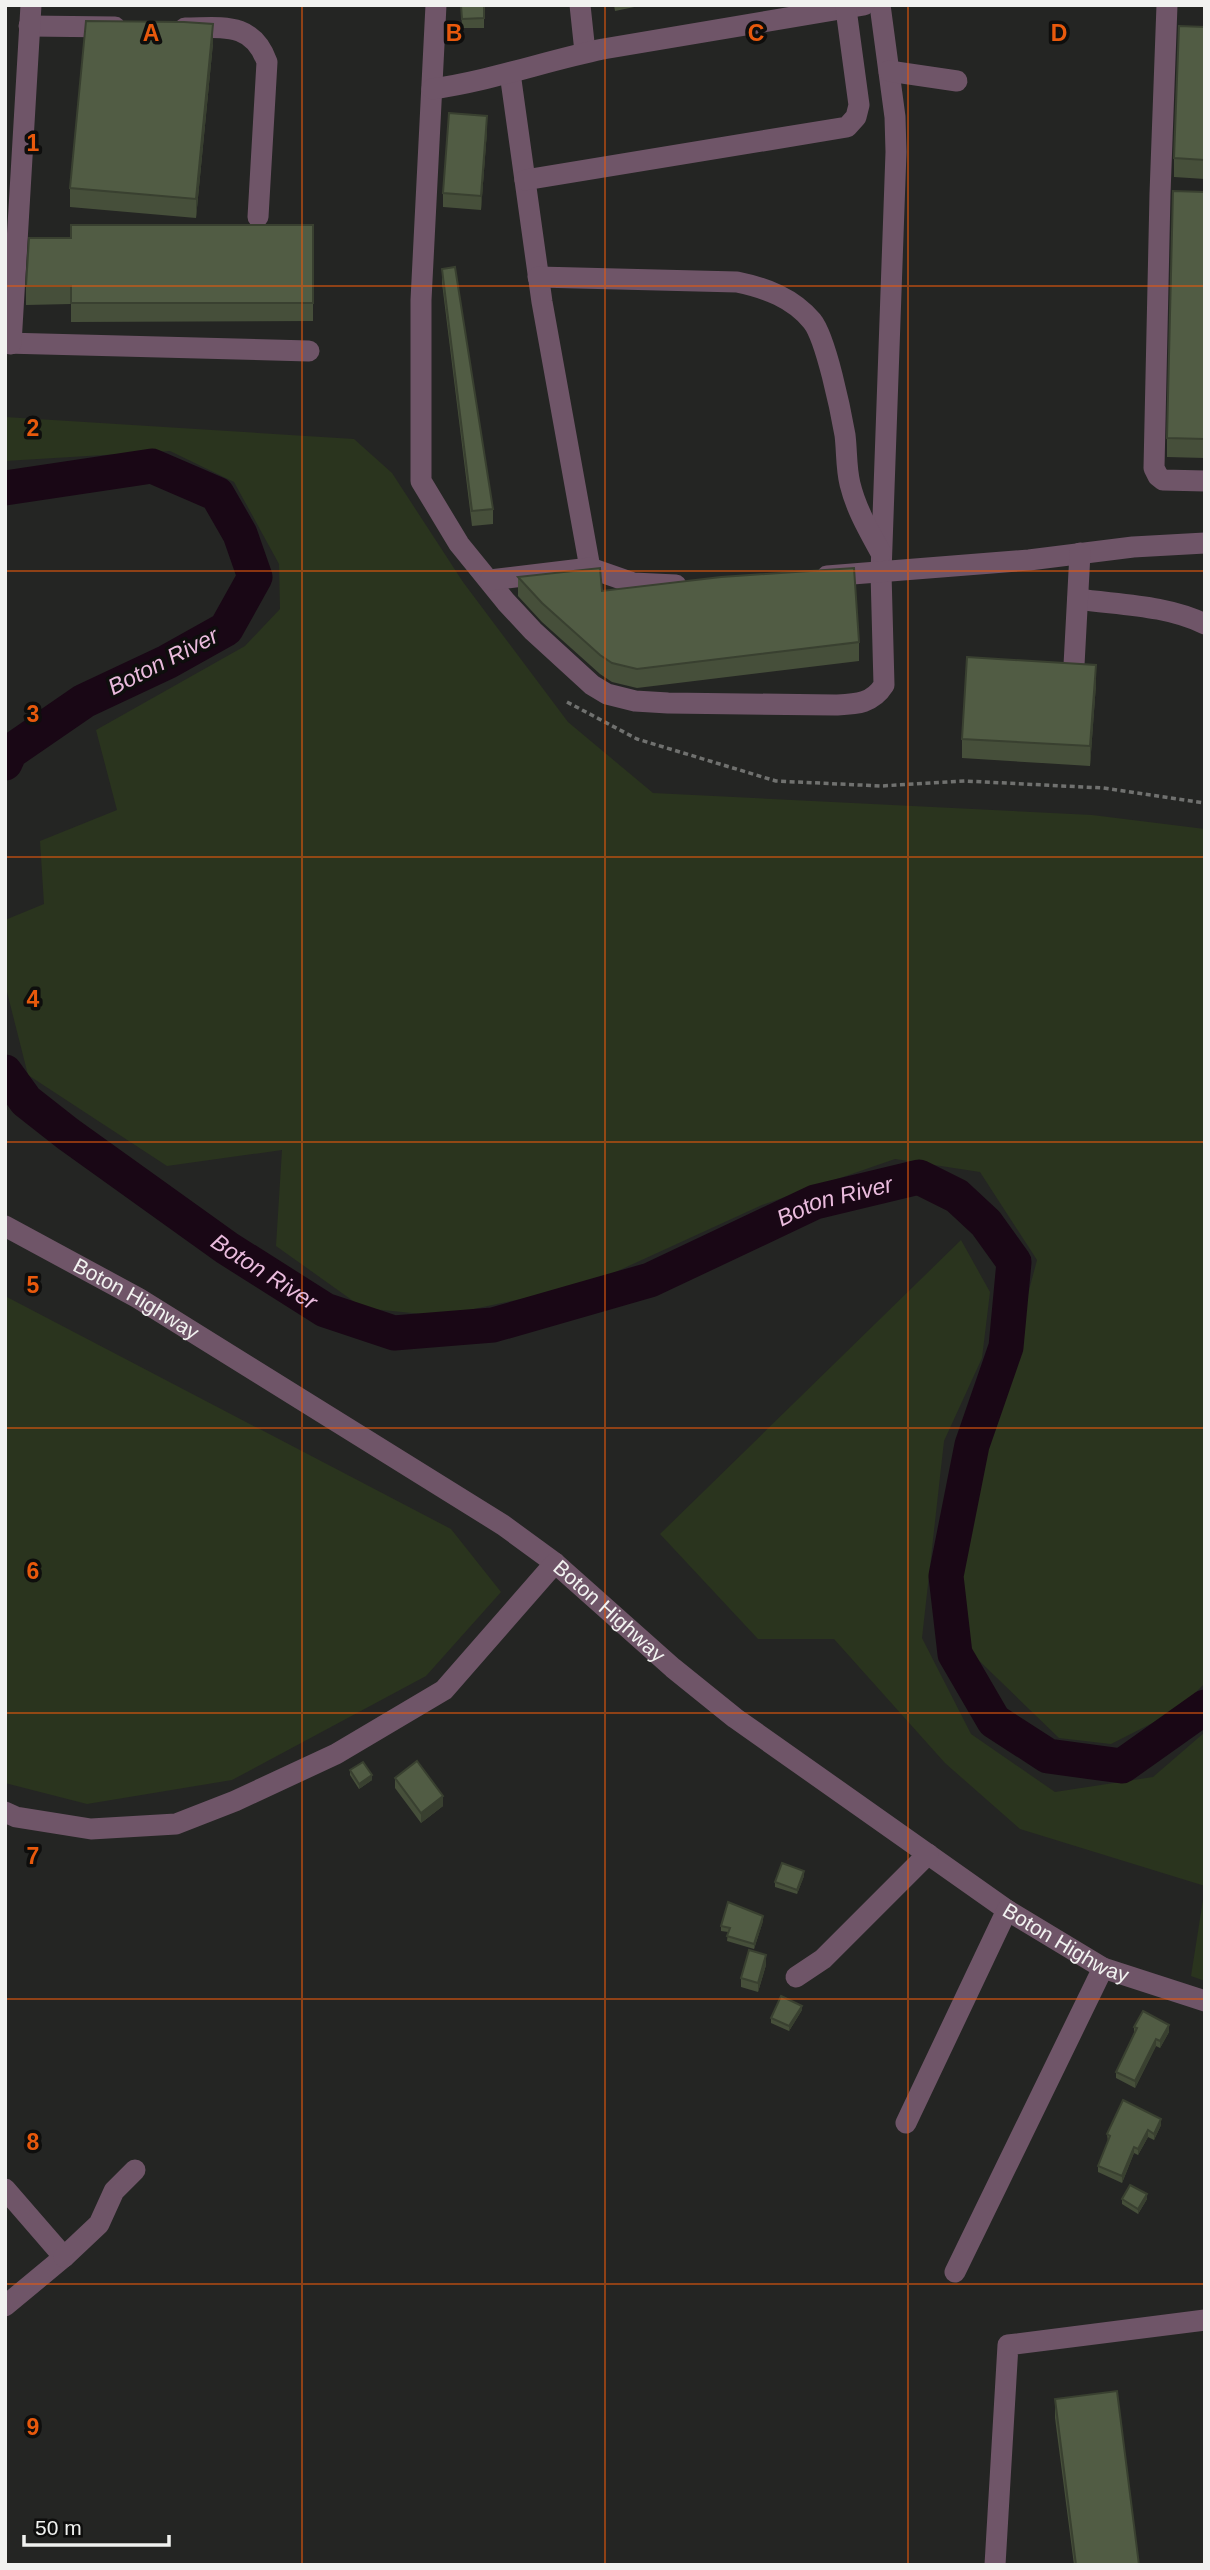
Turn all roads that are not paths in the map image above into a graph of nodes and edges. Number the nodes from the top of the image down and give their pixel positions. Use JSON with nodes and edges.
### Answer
{"nodes":[{"id":1,"x":436,"y":5,"type":"edge"},
{"id":2,"x":580,"y":5,"type":"edge"},
{"id":3,"x":880,"y":5,"type":"edge"},
{"id":4,"x":1167,"y":5,"type":"edge"},
{"id":5,"x":855,"y":7,"type":"edge"},
{"id":6,"x":30,"y":16,"type":"edge"},
{"id":7,"x":137,"y":27,"type":"edge"},
{"id":8,"x":164,"y":27,"type":"edge"},
{"id":9,"x":1166,"y":31,"type":"junction"},
{"id":10,"x":1192,"y":32,"type":"edge"},
{"id":11,"x":585,"y":52,"type":"junction"},
{"id":12,"x":889,"y":71,"type":"junction"},
{"id":13,"x":510,"y":73,"type":"junction"},
{"id":14,"x":957,"y":81,"type":"dead end"},
{"id":15,"x":432,"y":89,"type":"junction"},
{"id":16,"x":525,"y":180,"type":"junction"},
{"id":17,"x":1160,"y":194,"type":"junction"},
{"id":18,"x":1182,"y":195,"type":"edge"},
{"id":19,"x":258,"y":217,"type":"dead end"},
{"id":20,"x":538,"y":278,"type":"junction"},
{"id":21,"x":8,"y":343,"type":"edge"},
{"id":22,"x":309,"y":351,"type":"dead end"},
{"id":23,"x":1205,"y":481,"type":"edge"},
{"id":24,"x":1205,"y":542,"type":"edge"},
{"id":25,"x":1080,"y":553,"type":"junction"},
{"id":26,"x":881,"y":564,"type":"junction"},
{"id":27,"x":590,"y":568,"type":"junction"},
{"id":28,"x":812,"y":577,"type":"edge"},
{"id":29,"x":490,"y":580,"type":"junction"},
{"id":30,"x":702,"y":584,"type":"edge"},
{"id":31,"x":1078,"y":599,"type":"junction"},
{"id":32,"x":1205,"y":624,"type":"edge"},
{"id":33,"x":1074,"y":665,"type":"edge"},
{"id":34,"x":5,"y":1226,"type":"edge"},
{"id":35,"x":555,"y":1563,"type":"junction"},
{"id":36,"x":5,"y":1812,"type":"edge"},
{"id":37,"x":928,"y":1854,"type":"junction"},
{"id":38,"x":1007,"y":1910,"type":"junction"},
{"id":39,"x":1103,"y":1968,"type":"junction"},
{"id":40,"x":796,"y":1977,"type":"dead end"},
{"id":41,"x":1205,"y":2001,"type":"edge"},
{"id":42,"x":906,"y":2123,"type":"dead end"},
{"id":43,"x":135,"y":2170,"type":"dead end"},
{"id":44,"x":5,"y":2189,"type":"edge"},
{"id":45,"x":64,"y":2257,"type":"junction"},
{"id":46,"x":955,"y":2272,"type":"dead end"},
{"id":47,"x":5,"y":2306,"type":"edge"},
{"id":48,"x":1205,"y":2320,"type":"edge"},
{"id":49,"x":995,"y":2565,"type":"edge"}],
"edges":[{"from":1,"to":15,"type":"street"},
{"from":2,"to":11,"type":"street"},
{"from":3,"to":12,"type":"street"},
{"from":4,"to":9,"type":"street"},
{"from":5,"to":11,"type":"street"},
{"from":5,"to":16,"type":"street"},
{"from":6,"to":7,"type":"street"},
{"from":6,"to":21,"type":"street"},
{"from":8,"to":19,"type":"street"},
{"from":9,"to":10,"type":"street"},
{"from":9,"to":17,"type":"street"},
{"from":11,"to":13,"type":"street"},
{"from":12,"to":14,"type":"street"},
{"from":12,"to":26,"type":"street"},
{"from":13,"to":15,"type":"street"},
{"from":13,"to":16,"type":"street"},
{"from":15,"to":29,"type":"street"},
{"from":16,"to":20,"type":"street"},
{"from":17,"to":18,"type":"street"},
{"from":17,"to":23,"type":"street"},
{"from":20,"to":26,"type":"street"},
{"from":20,"to":27,"type":"street"},
{"from":21,"to":22,"type":"street"},
{"from":24,"to":25,"type":"street"},
{"from":25,"to":26,"type":"street"},
{"from":25,"to":31,"type":"street"},
{"from":26,"to":28,"type":"street"},
{"from":26,"to":29,"type":"street"},
{"from":27,"to":29,"type":"street"},
{"from":27,"to":30,"type":"street"},
{"from":31,"to":32,"type":"street"},
{"from":31,"to":33,"type":"street"},
{"from":34,"to":35,"type":"street","name":"Boton Highway"},
{"from":35,"to":36,"type":"street"},
{"from":35,"to":37,"type":"street","name":"Boton Highway"},
{"from":37,"to":38,"type":"street","name":"Boton Highway"},
{"from":37,"to":40,"type":"street"},
{"from":38,"to":39,"type":"street","name":"Boton Highway"},
{"from":38,"to":42,"type":"street"},
{"from":39,"to":41,"type":"street","name":"Boton Highway"},
{"from":39,"to":46,"type":"street"},
{"from":43,"to":45,"type":"street"},
{"from":44,"to":45,"type":"street"},
{"from":45,"to":47,"type":"street"},
{"from":48,"to":49,"type":"street"}]}
